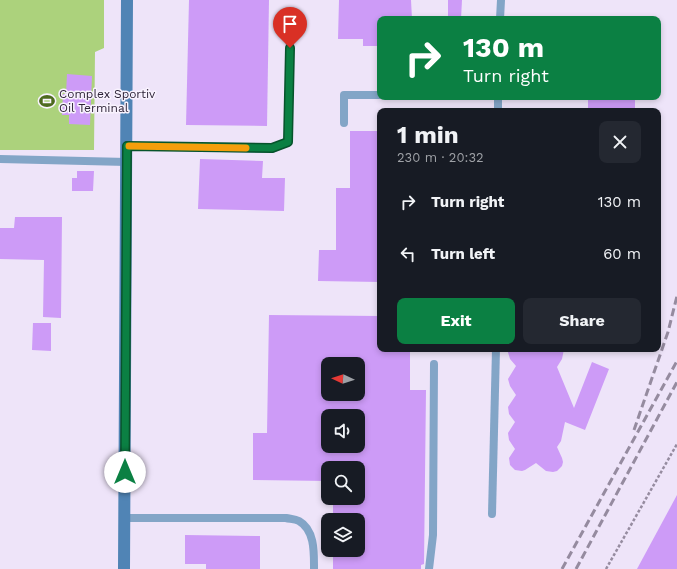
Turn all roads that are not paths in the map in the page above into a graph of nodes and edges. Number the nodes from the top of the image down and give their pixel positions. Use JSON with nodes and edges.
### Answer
{"nodes":[{"id":1,"x":128,"y":0,"type":"edge"},
{"id":2,"x":501,"y":0,"type":"edge"},
{"id":3,"x":500,"y":16,"type":"edge"},
{"id":4,"x":290,"y":32,"type":"dead end"},
{"id":5,"x":377,"y":95,"type":"edge"},
{"id":6,"x":344,"y":123,"type":"dead end"},
{"id":7,"x":127,"y":146,"type":"junction"},
{"id":8,"x":0,"y":159,"type":"edge"},
{"id":9,"x":127,"y":162,"type":"junction"},
{"id":10,"x":496,"y":352,"type":"edge"},
{"id":11,"x":434,"y":364,"type":"dead end"},
{"id":12,"x":492,"y":514,"type":"dead end"},
{"id":13,"x":124,"y":518,"type":"junction"},
{"id":14,"x":124,"y":569,"type":"edge"},
{"id":15,"x":314,"y":569,"type":"edge"},
{"id":16,"x":430,"y":569,"type":"edge"}],
"edges":[{"from":1,"to":7,"type":"street"},
{"from":2,"to":3,"type":"lane"},
{"from":4,"to":7,"type":"lane"},
{"from":5,"to":6,"type":"lane"},
{"from":7,"to":9,"type":"street"},
{"from":8,"to":9,"type":"lane"},
{"from":9,"to":13,"type":"street"},
{"from":10,"to":12,"type":"lane"},
{"from":11,"to":16,"type":"lane"},
{"from":13,"to":14,"type":"street"},
{"from":13,"to":15,"type":"lane"}]}
